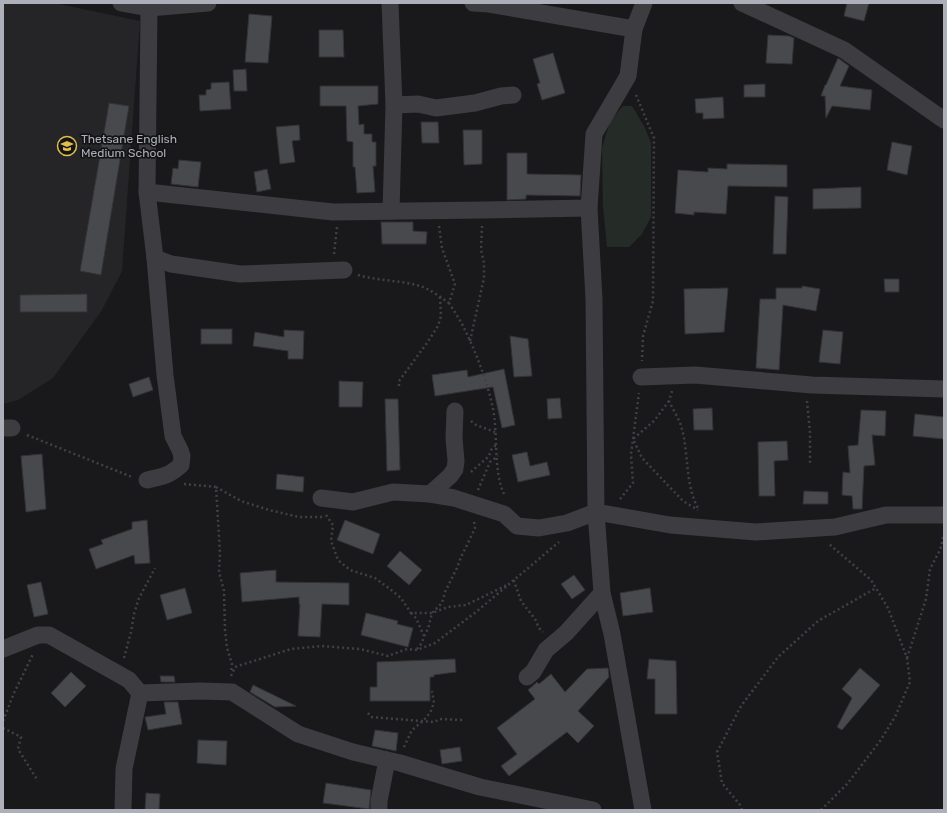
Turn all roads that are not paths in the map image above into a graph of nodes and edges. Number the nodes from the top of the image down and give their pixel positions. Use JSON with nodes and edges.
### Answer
{"nodes":[{"id":1,"x":121,"y":3,"type":"edge"},
{"id":2,"x":208,"y":3,"type":"edge"},
{"id":3,"x":390,"y":3,"type":"edge"},
{"id":4,"x":473,"y":3,"type":"edge"},
{"id":5,"x":644,"y":3,"type":"edge"},
{"id":6,"x":742,"y":3,"type":"edge"},
{"id":7,"x":149,"y":8,"type":"junction"},
{"id":8,"x":634,"y":29,"type":"junction"},
{"id":9,"x":513,"y":95,"type":"dead end"},
{"id":10,"x":394,"y":105,"type":"junction"},
{"id":11,"x":944,"y":120,"type":"edge"},
{"id":12,"x":147,"y":192,"type":"junction"},
{"id":13,"x":589,"y":208,"type":"junction"},
{"id":14,"x":391,"y":211,"type":"junction"},
{"id":15,"x":155,"y":258,"type":"junction"},
{"id":16,"x":344,"y":270,"type":"road end"},
{"id":17,"x":641,"y":377,"type":"road end"},
{"id":18,"x":944,"y":389,"type":"edge"},
{"id":19,"x":455,"y":411,"type":"road end"},
{"id":20,"x":147,"y":480,"type":"road end"},
{"id":21,"x":430,"y":494,"type":"junction"},
{"id":22,"x":321,"y":498,"type":"road end"},
{"id":23,"x":596,"y":512,"type":"junction"},
{"id":24,"x":944,"y":515,"type":"edge"},
{"id":25,"x":602,"y":593,"type":"junction"},
{"id":26,"x":3,"y":649,"type":"edge"},
{"id":27,"x":527,"y":676,"type":"dead end"},
{"id":28,"x":140,"y":693,"type":"junction"},
{"id":29,"x":393,"y":761,"type":"junction"},
{"id":30,"x":123,"y":810,"type":"edge"},
{"id":31,"x":379,"y":810,"type":"edge"},
{"id":32,"x":593,"y":810,"type":"edge"},
{"id":33,"x":643,"y":810,"type":"edge"}],
"edges":[{"from":1,"to":7,"type":"street"},
{"from":2,"to":7,"type":"street"},
{"from":3,"to":10,"type":"street"},
{"from":4,"to":8,"type":"street"},
{"from":5,"to":8,"type":"street"},
{"from":6,"to":11,"type":"street"},
{"from":7,"to":12,"type":"street"},
{"from":8,"to":13,"type":"street"},
{"from":9,"to":10,"type":"street"},
{"from":10,"to":14,"type":"street"},
{"from":12,"to":14,"type":"street"},
{"from":12,"to":15,"type":"street"},
{"from":13,"to":14,"type":"street"},
{"from":13,"to":23,"type":"street"},
{"from":15,"to":16,"type":"street"},
{"from":15,"to":20,"type":"street"},
{"from":17,"to":18,"type":"street"},
{"from":19,"to":21,"type":"street"},
{"from":21,"to":22,"type":"street"},
{"from":21,"to":23,"type":"street"},
{"from":23,"to":24,"type":"street"},
{"from":23,"to":25,"type":"street"},
{"from":25,"to":27,"type":"street"},
{"from":25,"to":33,"type":"street"},
{"from":26,"to":28,"type":"street"},
{"from":28,"to":29,"type":"street"},
{"from":28,"to":30,"type":"street"},
{"from":29,"to":31,"type":"street"},
{"from":29,"to":32,"type":"street"}]}
